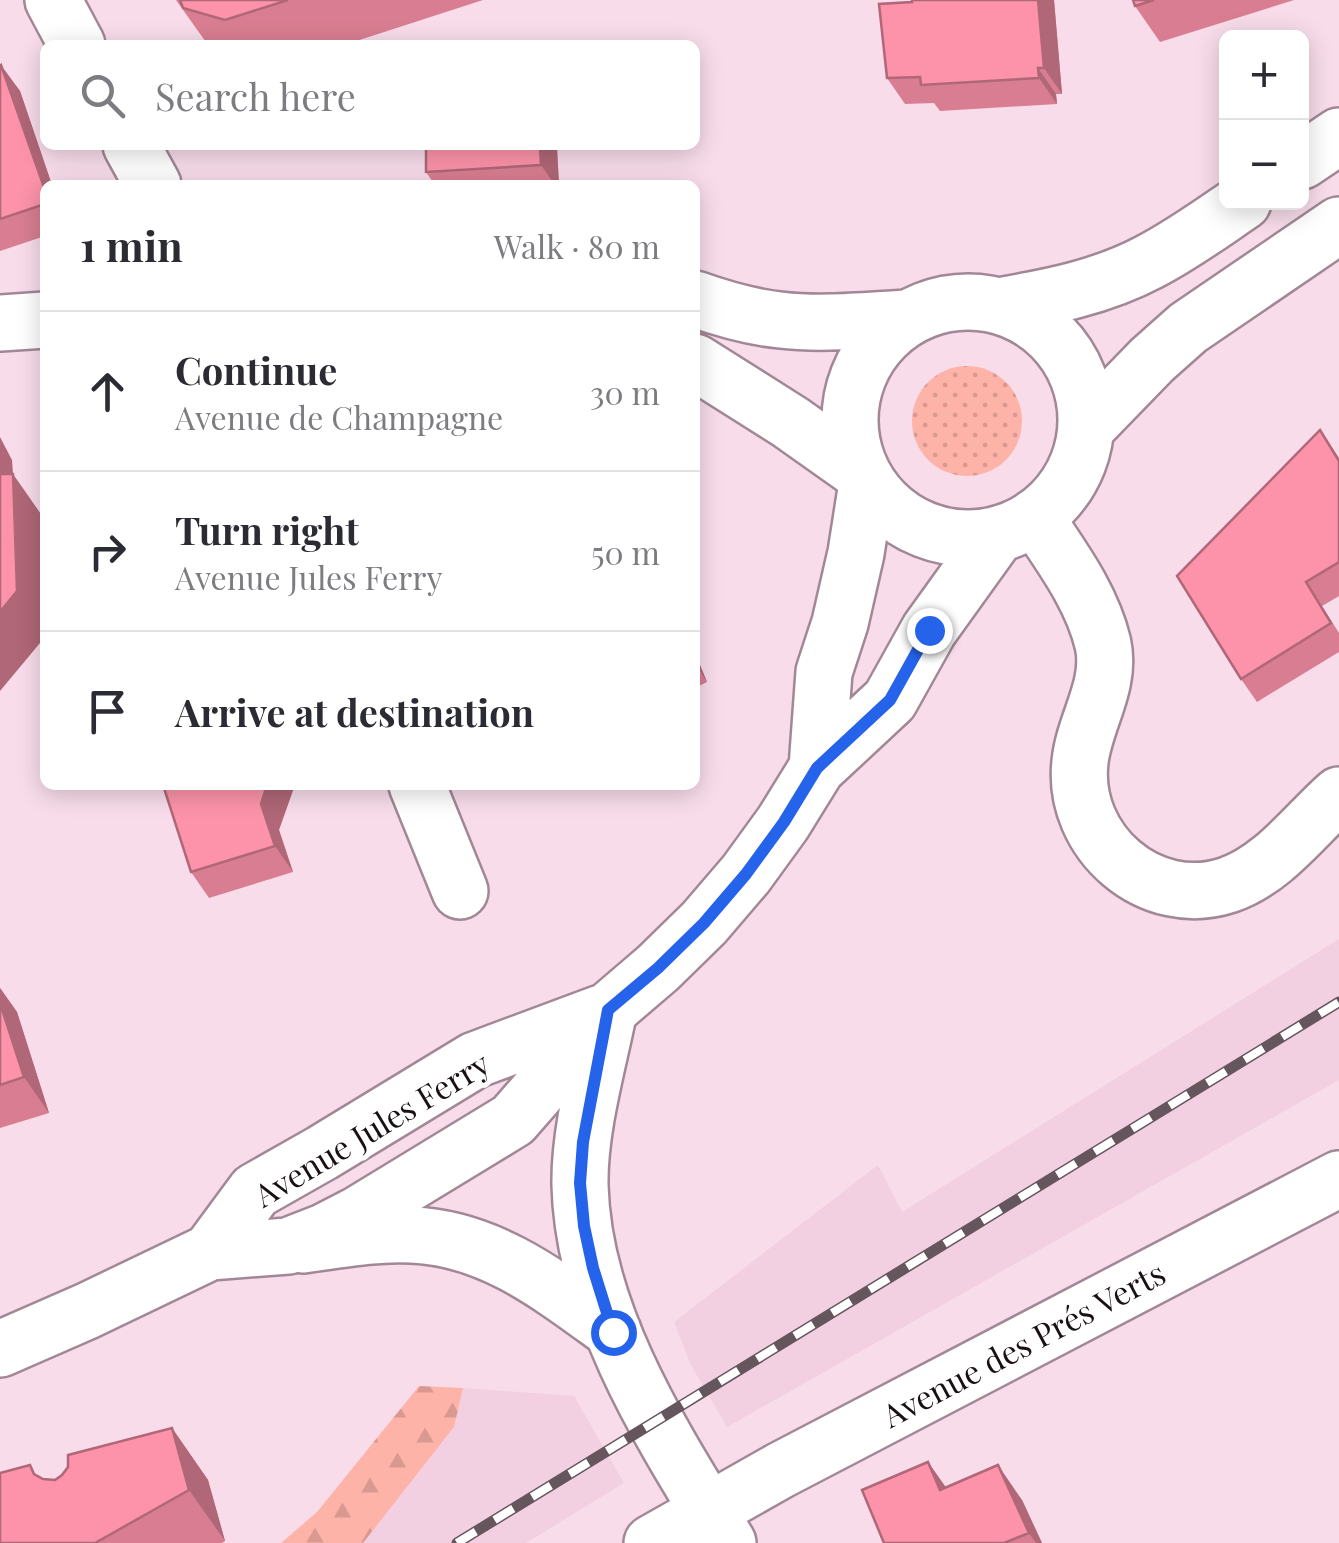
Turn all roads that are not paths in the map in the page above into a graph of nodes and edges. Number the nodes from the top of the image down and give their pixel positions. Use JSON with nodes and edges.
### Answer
{"nodes":[{"id":1,"x":53,"y":0,"type":"edge"},
{"id":2,"x":74,"y":40,"type":"edge"},
{"id":3,"x":1339,"y":136,"type":"edge"},
{"id":4,"x":134,"y":150,"type":"edge"},
{"id":5,"x":1309,"y":156,"type":"edge"},
{"id":6,"x":150,"y":180,"type":"edge"},
{"id":7,"x":1231,"y":210,"type":"edge"},
{"id":8,"x":1339,"y":225,"type":"edge"},
{"id":9,"x":700,"y":300,"type":"edge"},
{"id":10,"x":998,"y":306,"type":"junction"},
{"id":11,"x":908,"y":318,"type":"junction"},
{"id":12,"x":40,"y":320,"type":"edge"},
{"id":13,"x":0,"y":322,"type":"edge"},
{"id":14,"x":700,"y":365,"type":"edge"},
{"id":15,"x":1086,"y":428,"type":"junction"},
{"id":16,"x":865,"y":478,"type":"junction"},
{"id":17,"x":1016,"y":526,"type":"junction"},
{"id":18,"x":817,"y":768,"type":"junction"},
{"id":19,"x":420,"y":790,"type":"edge"},
{"id":20,"x":1339,"y":794,"type":"edge"},
{"id":21,"x":460,"y":890,"type":"dead end"},
{"id":22,"x":608,"y":1010,"type":"junction"},
{"id":23,"x":1339,"y":1179,"type":"edge"},
{"id":24,"x":288,"y":1246,"type":"junction"},
{"id":25,"x":210,"y":1252,"type":"junction"},
{"id":26,"x":613,"y":1332,"type":"junction"},
{"id":27,"x":0,"y":1349,"type":"edge"},
{"id":28,"x":718,"y":1527,"type":"edge"},
{"id":29,"x":652,"y":1543,"type":"edge"}],
"edges":[{"from":1,"to":2,"type":"street"},
{"from":3,"to":5,"type":"street"},
{"from":4,"to":6,"type":"street"},
{"from":7,"to":10,"type":"street"},
{"from":8,"to":15,"type":"street"},
{"from":9,"to":11,"type":"street"},
{"from":10,"to":11,"type":"street"},
{"from":10,"to":15,"type":"street"},
{"from":11,"to":16,"type":"street"},
{"from":12,"to":13,"type":"street"},
{"from":14,"to":16,"type":"street"},
{"from":15,"to":17,"type":"street"},
{"from":16,"to":17,"type":"street"},
{"from":16,"to":18,"type":"street","name":"Avenue Jules Ferry"},
{"from":17,"to":18,"type":"street","name":"Avenue Jules Ferry"},
{"from":17,"to":20,"type":"street"},
{"from":18,"to":22,"type":"street","name":"Avenue Jules Ferry"},
{"from":19,"to":21,"type":"street"},
{"from":22,"to":24,"type":"street","name":"Avenue Jules Ferry"},
{"from":22,"to":25,"type":"street","name":"Avenue Jules Ferry"},
{"from":22,"to":26,"type":"street"},
{"from":23,"to":28,"type":"street","name":"Avenue des Prés Verts"},
{"from":24,"to":25,"type":"street","name":"Avenue Jules Ferry"},
{"from":24,"to":26,"type":"street"},
{"from":25,"to":27,"type":"street","name":"Avenue Jules Ferry"},
{"from":26,"to":28,"type":"street"},
{"from":28,"to":29,"type":"street","name":"Avenue des Prés Verts"}]}
